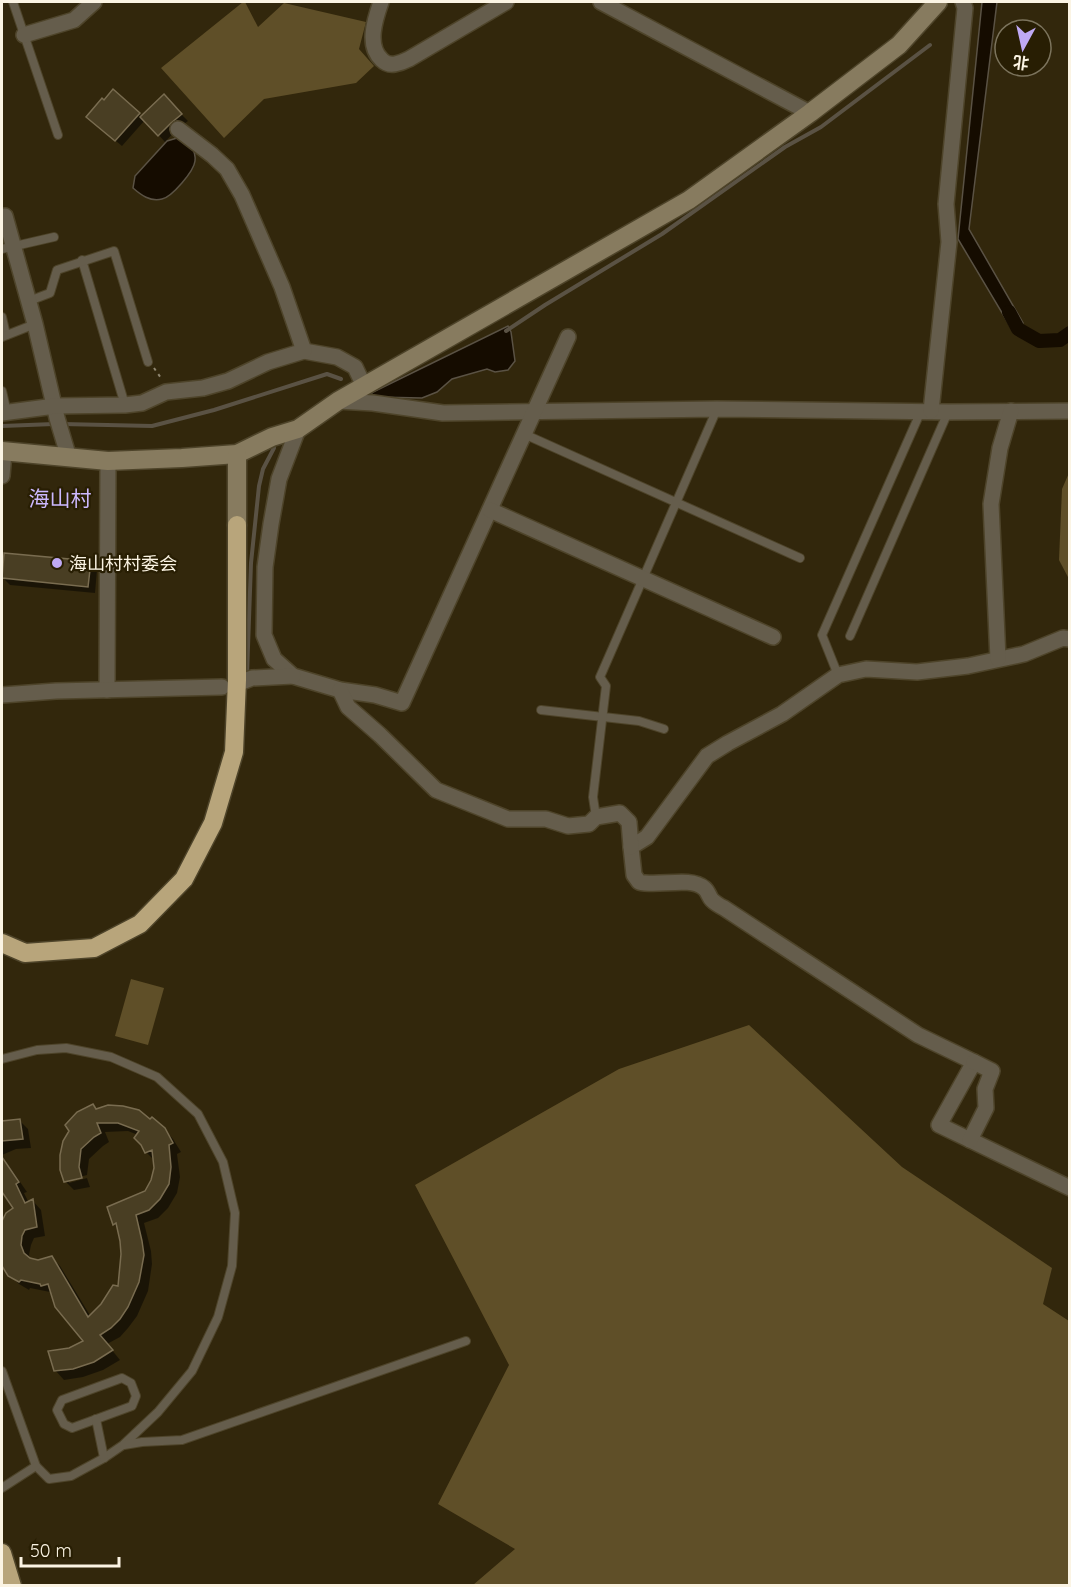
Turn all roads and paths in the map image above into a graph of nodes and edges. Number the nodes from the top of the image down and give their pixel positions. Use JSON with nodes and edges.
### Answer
{"nodes":[{"id":1,"x":13,"y":2,"type":"edge"},
{"id":2,"x":94,"y":2,"type":"edge"},
{"id":3,"x":381,"y":2,"type":"edge"},
{"id":4,"x":506,"y":2,"type":"edge"},
{"id":5,"x":601,"y":2,"type":"edge"},
{"id":6,"x":938,"y":2,"type":"edge"},
{"id":7,"x":963,"y":2,"type":"edge"},
{"id":8,"x":24,"y":35,"type":"junction"},
{"id":9,"x":810,"y":113,"type":"junction"},
{"id":10,"x":178,"y":129,"type":"dead end"},
{"id":11,"x":58,"y":135,"type":"dead end"},
{"id":12,"x":5,"y":216,"type":"dead end"},
{"id":13,"x":54,"y":237,"type":"dead end"},
{"id":14,"x":8,"y":247,"type":"edge"},
{"id":15,"x":82,"y":260,"type":"junction"},
{"id":16,"x":29,"y":301,"type":"junction"},
{"id":17,"x":2,"y":317,"type":"edge"},
{"id":18,"x":35,"y":324,"type":"junction"},
{"id":19,"x":4,"y":336,"type":"edge"},
{"id":20,"x":567,"y":337,"type":"dead end"},
{"id":21,"x":304,"y":351,"type":"junction"},
{"id":22,"x":148,"y":362,"type":"joint"},
{"id":23,"x":364,"y":386,"type":"junction"},
{"id":24,"x":2,"y":391,"type":"edge"},
{"id":25,"x":166,"y":392,"type":"junction"},
{"id":26,"x":338,"y":401,"type":"junction"},
{"id":27,"x":125,"y":405,"type":"junction"},
{"id":28,"x":717,"y":410,"type":"junction"},
{"id":29,"x":926,"y":411,"type":"junction"},
{"id":30,"x":1011,"y":411,"type":"junction"},
{"id":31,"x":1070,"y":411,"type":"edge"},
{"id":32,"x":56,"y":412,"type":"junction"},
{"id":33,"x":948,"y":412,"type":"junction"},
{"id":34,"x":4,"y":413,"type":"edge"},
{"id":35,"x":534,"y":413,"type":"junction"},
{"id":36,"x":298,"y":429,"type":"junction"},
{"id":37,"x":524,"y":434,"type":"junction"},
{"id":38,"x":3,"y":452,"type":"edge"},
{"id":39,"x":237,"y":454,"type":"junction"},
{"id":40,"x":69,"y":458,"type":"junction"},
{"id":41,"x":108,"y":461,"type":"junction"},
{"id":42,"x":2,"y":476,"type":"edge"},
{"id":43,"x":676,"y":502,"type":"junction"},
{"id":44,"x":490,"y":510,"type":"junction"},
{"id":45,"x":237,"y":525,"type":"joint"},
{"id":46,"x":800,"y":558,"type":"dead end"},
{"id":47,"x":643,"y":579,"type":"junction"},
{"id":48,"x":850,"y":636,"type":"dead end"},
{"id":49,"x":773,"y":638,"type":"dead end"},
{"id":50,"x":1070,"y":639,"type":"edge"},
{"id":51,"x":998,"y":659,"type":"junction"},
{"id":52,"x":838,"y":675,"type":"junction"},
{"id":53,"x":293,"y":676,"type":"junction"},
{"id":54,"x":247,"y":680,"type":"dead end"},
{"id":55,"x":222,"y":687,"type":"dead end"},
{"id":56,"x":107,"y":690,"type":"junction"},
{"id":57,"x":340,"y":690,"type":"junction"},
{"id":58,"x":2,"y":694,"type":"edge"},
{"id":59,"x":541,"y":710,"type":"dead end"},
{"id":60,"x":603,"y":717,"type":"junction"},
{"id":61,"x":664,"y":729,"type":"dead end"},
{"id":62,"x":596,"y":817,"type":"junction"},
{"id":63,"x":631,"y":847,"type":"junction"},
{"id":64,"x":2,"y":944,"type":"edge"},
{"id":65,"x":2,"y":1059,"type":"edge"},
{"id":66,"x":974,"y":1062,"type":"junction"},
{"id":67,"x":970,"y":1140,"type":"junction"},
{"id":68,"x":1070,"y":1188,"type":"edge"},
{"id":69,"x":466,"y":1341,"type":"dead end"},
{"id":70,"x":2,"y":1371,"type":"edge"},
{"id":71,"x":96,"y":1419,"type":"junction"},
{"id":72,"x":123,"y":1445,"type":"junction"},
{"id":73,"x":104,"y":1458,"type":"junction"},
{"id":74,"x":36,"y":1466,"type":"junction"},
{"id":75,"x":2,"y":1488,"type":"edge"},
{"id":76,"x":2,"y":1553,"type":"edge"},
{"id":77,"x":12,"y":1586,"type":"edge"}],
"edges":[{"from":1,"to":8,"type":"lane"},
{"from":2,"to":8,"type":"street"},
{"from":3,"to":4,"type":"street"},
{"from":5,"to":9,"type":"street"},
{"from":6,"to":9,"type":"street"},
{"from":7,"to":29,"type":"street"},
{"from":8,"to":11,"type":"lane"},
{"from":9,"to":23,"type":"street"},
{"from":10,"to":21,"type":"street"},
{"from":12,"to":14,"type":"street"},
{"from":13,"to":14,"type":"lane"},
{"from":14,"to":16,"type":"street"},
{"from":15,"to":16,"type":"lane"},
{"from":15,"to":22,"type":"lane"},
{"from":15,"to":27,"type":"lane"},
{"from":16,"to":18,"type":"street"},
{"from":17,"to":19,"type":"lane"},
{"from":18,"to":19,"type":"lane"},
{"from":18,"to":32,"type":"street"},
{"from":20,"to":35,"type":"street"},
{"from":21,"to":23,"type":"street"},
{"from":21,"to":25,"type":"street"},
{"from":22,"to":25,"type":"path"},
{"from":23,"to":26,"type":"street"},
{"from":24,"to":34,"type":"lane"},
{"from":25,"to":27,"type":"street"},
{"from":26,"to":35,"type":"street"},
{"from":26,"to":36,"type":"street"},
{"from":27,"to":32,"type":"street"},
{"from":28,"to":29,"type":"street"},
{"from":28,"to":35,"type":"street"},
{"from":28,"to":43,"type":"lane"},
{"from":29,"to":33,"type":"street"},
{"from":29,"to":52,"type":"lane"},
{"from":30,"to":31,"type":"street"},
{"from":30,"to":33,"type":"street"},
{"from":30,"to":51,"type":"street"},
{"from":32,"to":34,"type":"street"},
{"from":32,"to":40,"type":"street"},
{"from":33,"to":48,"type":"lane"},
{"from":35,"to":37,"type":"street"},
{"from":36,"to":39,"type":"street"},
{"from":36,"to":53,"type":"street"},
{"from":37,"to":43,"type":"lane"},
{"from":37,"to":44,"type":"street"},
{"from":38,"to":40,"type":"street"},
{"from":38,"to":42,"type":"street"},
{"from":39,"to":41,"type":"street"},
{"from":39,"to":45,"type":"street"},
{"from":40,"to":41,"type":"street"},
{"from":41,"to":56,"type":"street"},
{"from":43,"to":46,"type":"lane"},
{"from":43,"to":47,"type":"lane"},
{"from":44,"to":47,"type":"street"},
{"from":44,"to":57,"type":"street"},
{"from":45,"to":64,"type":"highway"},
{"from":47,"to":49,"type":"street"},
{"from":47,"to":60,"type":"lane"},
{"from":50,"to":51,"type":"street"},
{"from":51,"to":52,"type":"street"},
{"from":52,"to":63,"type":"street"},
{"from":53,"to":54,"type":"street"},
{"from":53,"to":57,"type":"street"},
{"from":55,"to":56,"type":"street"},
{"from":56,"to":58,"type":"street"},
{"from":57,"to":62,"type":"street"},
{"from":59,"to":60,"type":"lane"},
{"from":60,"to":61,"type":"lane"},
{"from":60,"to":62,"type":"lane"},
{"from":62,"to":63,"type":"street"},
{"from":63,"to":66,"type":"street"},
{"from":65,"to":72,"type":"lane"},
{"from":66,"to":67,"type":"street"},
{"from":66,"to":67,"type":"street"},
{"from":67,"to":68,"type":"street"},
{"from":69,"to":72,"type":"lane"},
{"from":70,"to":74,"type":"lane"},
{"from":71,"to":71,"type":"lane"},
{"from":71,"to":73,"type":"lane"},
{"from":72,"to":73,"type":"lane"},
{"from":73,"to":74,"type":"lane"},
{"from":74,"to":75,"type":"lane"},
{"from":76,"to":77,"type":"highway"}]}
